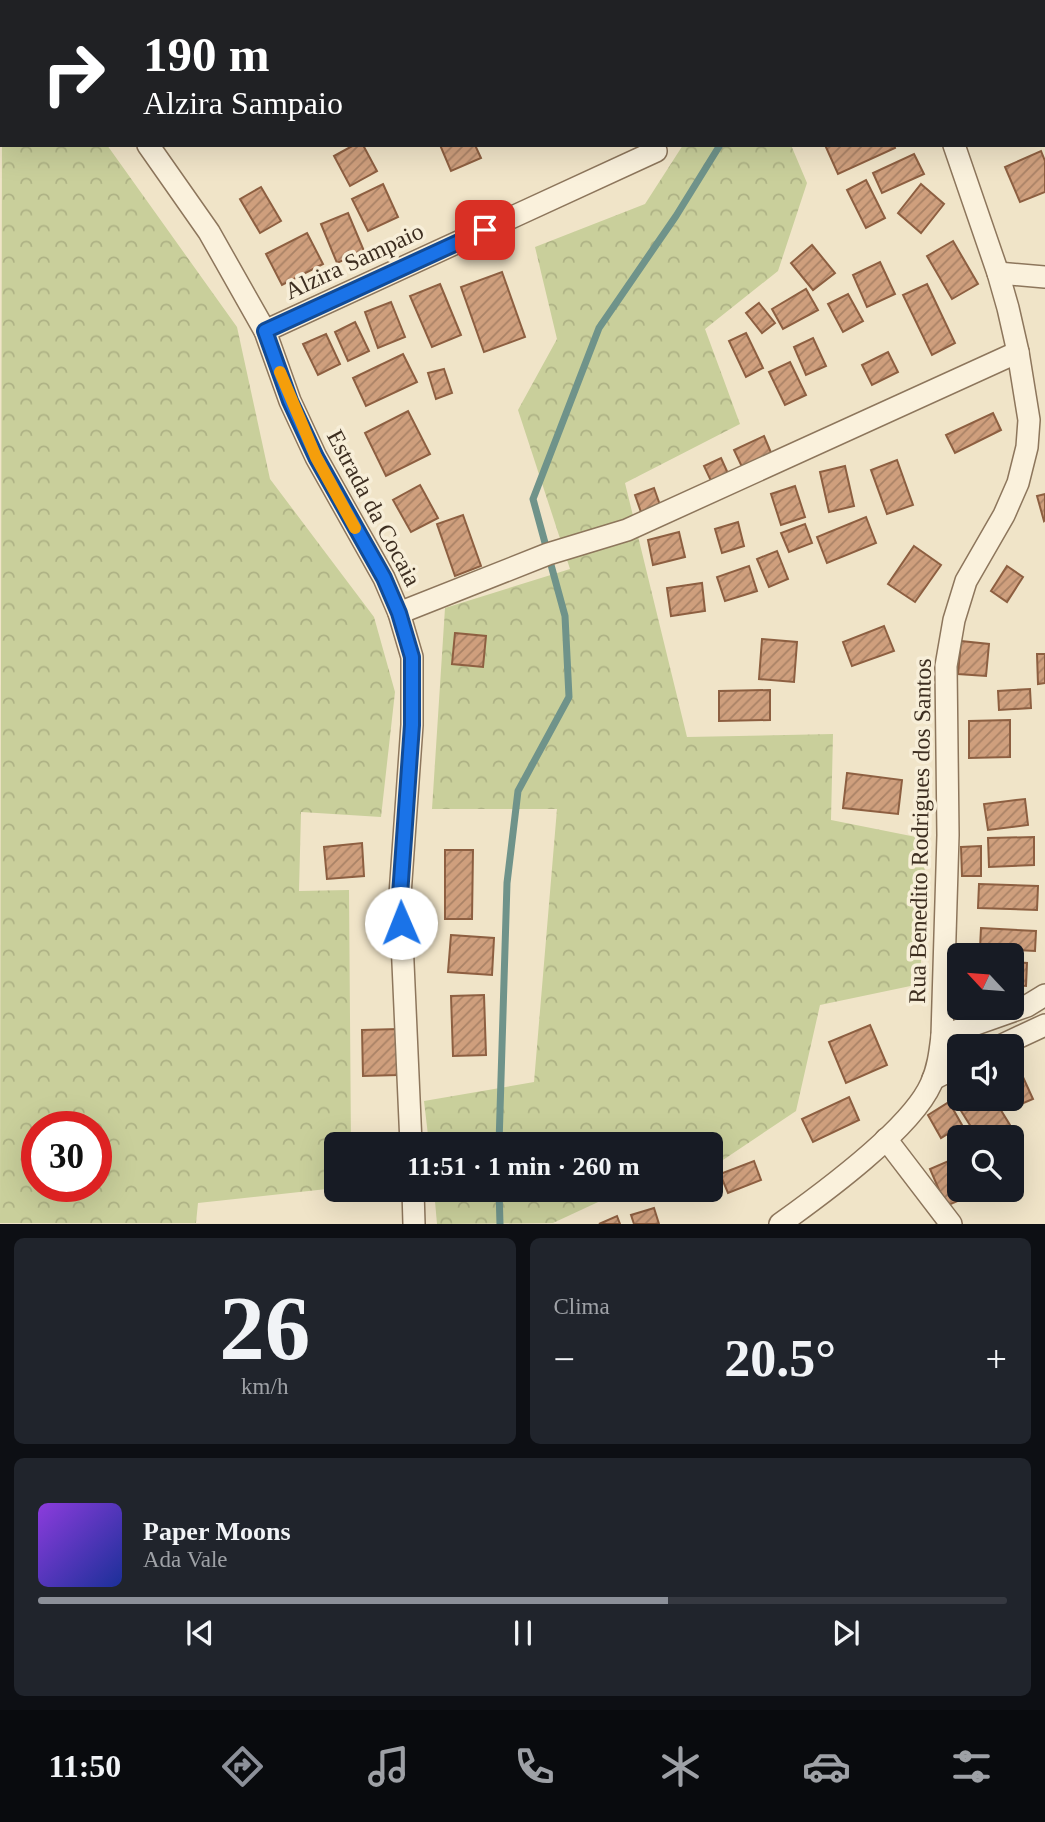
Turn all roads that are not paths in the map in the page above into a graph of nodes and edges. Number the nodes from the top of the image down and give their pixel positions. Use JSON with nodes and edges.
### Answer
{"nodes":[{"id":1,"x":149,"y":147,"type":"edge"},
{"id":2,"x":955,"y":147,"type":"edge"},
{"id":3,"x":656,"y":151,"type":"dead end"},
{"id":4,"x":998,"y":273,"type":"junction"},
{"id":5,"x":1045,"y":276,"type":"edge"},
{"id":6,"x":265,"y":331,"type":"junction"},
{"id":7,"x":1018,"y":352,"type":"junction"},
{"id":8,"x":399,"y":613,"type":"junction"},
{"id":9,"x":1045,"y":995,"type":"edge"},
{"id":10,"x":1045,"y":1025,"type":"edge"},
{"id":11,"x":1024,"y":1035,"type":"edge"},
{"id":12,"x":942,"y":1036,"type":"junction"},
{"id":13,"x":947,"y":1072,"type":"edge"},
{"id":14,"x":933,"y":1079,"type":"junction"},
{"id":15,"x":410,"y":1132,"type":"edge"},
{"id":16,"x":886,"y":1139,"type":"junction"},
{"id":17,"x":413,"y":1202,"type":"edge"},
{"id":18,"x":414,"y":1223,"type":"edge"},
{"id":19,"x":780,"y":1223,"type":"edge"},
{"id":20,"x":951,"y":1223,"type":"edge"}],
"edges":[{"from":1,"to":6,"type":"street","name":"Estrada da Cocaia"},
{"from":2,"to":4,"type":"street","name":"Rua Benedito Rodrigues dos Santos"},
{"from":3,"to":6,"type":"street","name":"Alzira Sampaio"},
{"from":4,"to":5,"type":"street"},
{"from":4,"to":7,"type":"street","name":"Rua Benedito Rodrigues dos Santos"},
{"from":6,"to":8,"type":"street","name":"Estrada da Cocaia"},
{"from":7,"to":8,"type":"street"},
{"from":7,"to":12,"type":"street","name":"Rua Benedito Rodrigues dos Santos"},
{"from":8,"to":15,"type":"street","name":"Estrada da Cocaia"},
{"from":9,"to":12,"type":"street"},
{"from":10,"to":11,"type":"street"},
{"from":12,"to":14,"type":"street","name":"Rua Benedito Rodrigues dos Santos"},
{"from":13,"to":14,"type":"street"},
{"from":14,"to":16,"type":"street","name":"Rua Benedito Rodrigues dos Santos"},
{"from":16,"to":19,"type":"street","name":"Rua Benedito Rodrigues dos Santos"},
{"from":16,"to":20,"type":"street"},
{"from":17,"to":18,"type":"street"}]}
